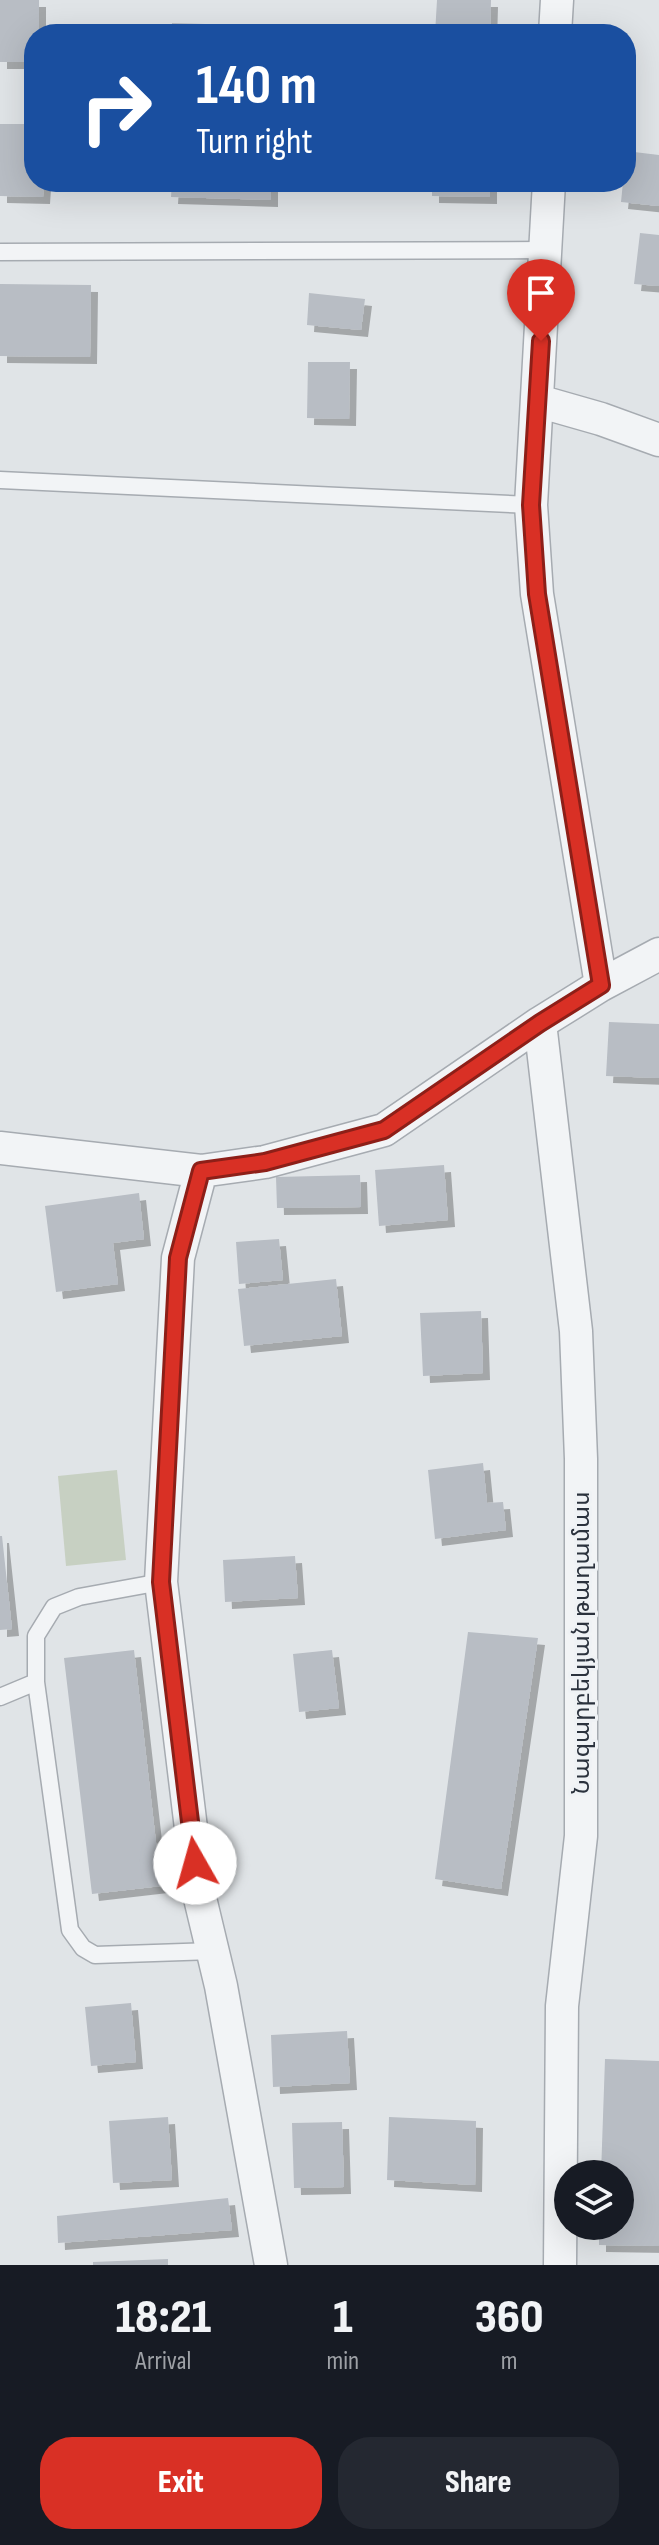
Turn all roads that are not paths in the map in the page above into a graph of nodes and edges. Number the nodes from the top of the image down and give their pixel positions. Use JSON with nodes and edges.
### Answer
{"nodes":[{"id":1,"x":557,"y":0,"type":"edge"},
{"id":2,"x":556,"y":24,"type":"edge"},
{"id":3,"x":549,"y":192,"type":"edge"},
{"id":4,"x":546,"y":250,"type":"junction"},
{"id":5,"x":0,"y":252,"type":"edge"},
{"id":6,"x":538,"y":401,"type":"junction"},
{"id":7,"x":659,"y":440,"type":"edge"},
{"id":8,"x":0,"y":480,"type":"edge"},
{"id":9,"x":531,"y":505,"type":"junction"},
{"id":10,"x":659,"y":954,"type":"edge"},
{"id":11,"x":601,"y":985,"type":"junction"},
{"id":12,"x":540,"y":1023,"type":"junction"},
{"id":13,"x":0,"y":1148,"type":"edge"},
{"id":14,"x":201,"y":1171,"type":"junction"},
{"id":15,"x":161,"y":1582,"type":"junction"},
{"id":16,"x":36,"y":1682,"type":"junction"},
{"id":17,"x":0,"y":1697,"type":"edge"},
{"id":18,"x":213,"y":1951,"type":"junction"},
{"id":19,"x":271,"y":2265,"type":"edge"},
{"id":20,"x":560,"y":2265,"type":"edge"}],
"edges":[{"from":1,"to":2,"type":"street"},
{"from":3,"to":4,"type":"street"},
{"from":4,"to":5,"type":"lane"},
{"from":4,"to":6,"type":"street"},
{"from":6,"to":7,"type":"street"},
{"from":6,"to":9,"type":"street"},
{"from":8,"to":9,"type":"lane"},
{"from":9,"to":11,"type":"street"},
{"from":10,"to":11,"type":"street"},
{"from":11,"to":12,"type":"street"},
{"from":12,"to":14,"type":"street"},
{"from":12,"to":20,"type":"street","name":"Նազարբեկյան թաղամաս"},
{"from":13,"to":14,"type":"street"},
{"from":14,"to":15,"type":"street"},
{"from":15,"to":16,"type":"lane"},
{"from":15,"to":18,"type":"street"},
{"from":16,"to":17,"type":"lane"},
{"from":16,"to":18,"type":"lane"},
{"from":18,"to":19,"type":"street"}]}
